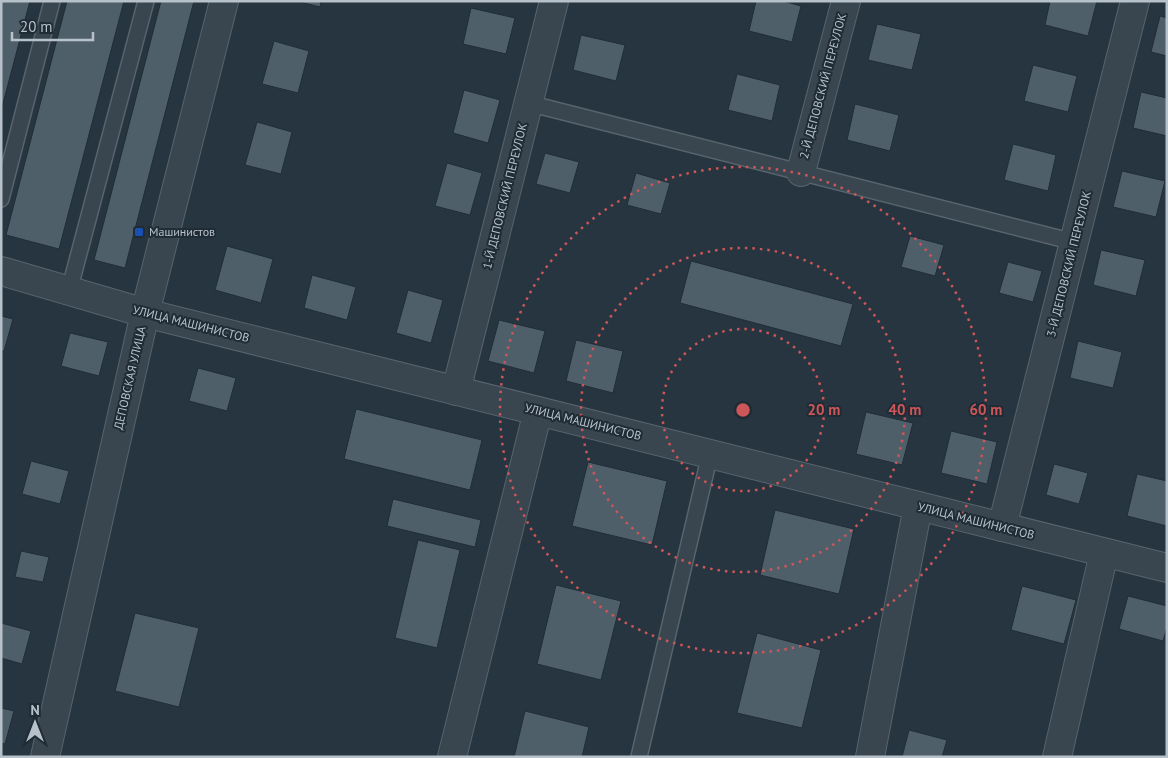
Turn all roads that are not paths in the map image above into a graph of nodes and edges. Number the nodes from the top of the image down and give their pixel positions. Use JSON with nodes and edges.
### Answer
{"nodes":[{"id":1,"x":52,"y":1,"type":"edge"},
{"id":2,"x":146,"y":1,"type":"edge"},
{"id":3,"x":224,"y":1,"type":"edge"},
{"id":4,"x":554,"y":1,"type":"edge"},
{"id":5,"x":846,"y":1,"type":"edge"},
{"id":6,"x":1135,"y":1,"type":"edge"},
{"id":7,"x":528,"y":103,"type":"junction"},
{"id":8,"x":801,"y":172,"type":"junction"},
{"id":9,"x":2,"y":191,"type":"edge"},
{"id":10,"x":1074,"y":242,"type":"junction"},
{"id":11,"x":1,"y":271,"type":"edge"},
{"id":12,"x":69,"y":291,"type":"junction"},
{"id":13,"x":145,"y":313,"type":"junction"},
{"id":14,"x":456,"y":391,"type":"junction"},
{"id":15,"x":538,"y":411,"type":"junction"},
{"id":16,"x":710,"y":454,"type":"junction"},
{"id":17,"x":918,"y":506,"type":"junction"},
{"id":18,"x":1002,"y":527,"type":"junction"},
{"id":19,"x":1104,"y":553,"type":"junction"},
{"id":20,"x":1167,"y":568,"type":"edge"},
{"id":21,"x":45,"y":757,"type":"edge"},
{"id":22,"x":452,"y":757,"type":"edge"},
{"id":23,"x":639,"y":757,"type":"edge"},
{"id":24,"x":870,"y":757,"type":"edge"},
{"id":25,"x":1057,"y":757,"type":"edge"}],
"edges":[{"from":1,"to":9,"type":"lane"},
{"from":2,"to":12,"type":"lane"},
{"from":3,"to":13,"type":"street","name":"ДЕПОВСКАЯ УЛИЦА"},
{"from":4,"to":7,"type":"street","name":"1-Й ДЕПОВСКИЙ ПЕРЕУЛОК"},
{"from":5,"to":8,"type":"street","name":"2-Й ДЕПОВСКИЙ ПЕРЕУЛОК"},
{"from":6,"to":10,"type":"street","name":"3-Й ДЕПОВСКИЙ ПЕРЕУЛОК"},
{"from":7,"to":8,"type":"lane"},
{"from":7,"to":14,"type":"street","name":"1-Й ДЕПОВСКИЙ ПЕРЕУЛОК"},
{"from":8,"to":10,"type":"lane"},
{"from":10,"to":18,"type":"street","name":"3-Й ДЕПОВСКИЙ ПЕРЕУЛОК"},
{"from":11,"to":12,"type":"street","name":"УЛИЦА МАШИНИСТОВ"},
{"from":12,"to":13,"type":"street","name":"УЛИЦА МАШИНИСТОВ"},
{"from":13,"to":14,"type":"street","name":"УЛИЦА МАШИНИСТОВ"},
{"from":13,"to":21,"type":"street","name":"ДЕПОВСКАЯ УЛИЦА"},
{"from":14,"to":15,"type":"street","name":"УЛИЦА МАШИНИСТОВ"},
{"from":15,"to":16,"type":"street","name":"УЛИЦА МАШИНИСТОВ"},
{"from":15,"to":22,"type":"street"},
{"from":16,"to":17,"type":"street","name":"УЛИЦА МАШИНИСТОВ"},
{"from":16,"to":23,"type":"lane"},
{"from":17,"to":18,"type":"street","name":"УЛИЦА МАШИНИСТОВ"},
{"from":17,"to":24,"type":"street"},
{"from":18,"to":19,"type":"street","name":"УЛИЦА МАШИНИСТОВ"},
{"from":19,"to":20,"type":"street","name":"УЛИЦА МАШИНИСТОВ"},
{"from":19,"to":25,"type":"street"}]}
